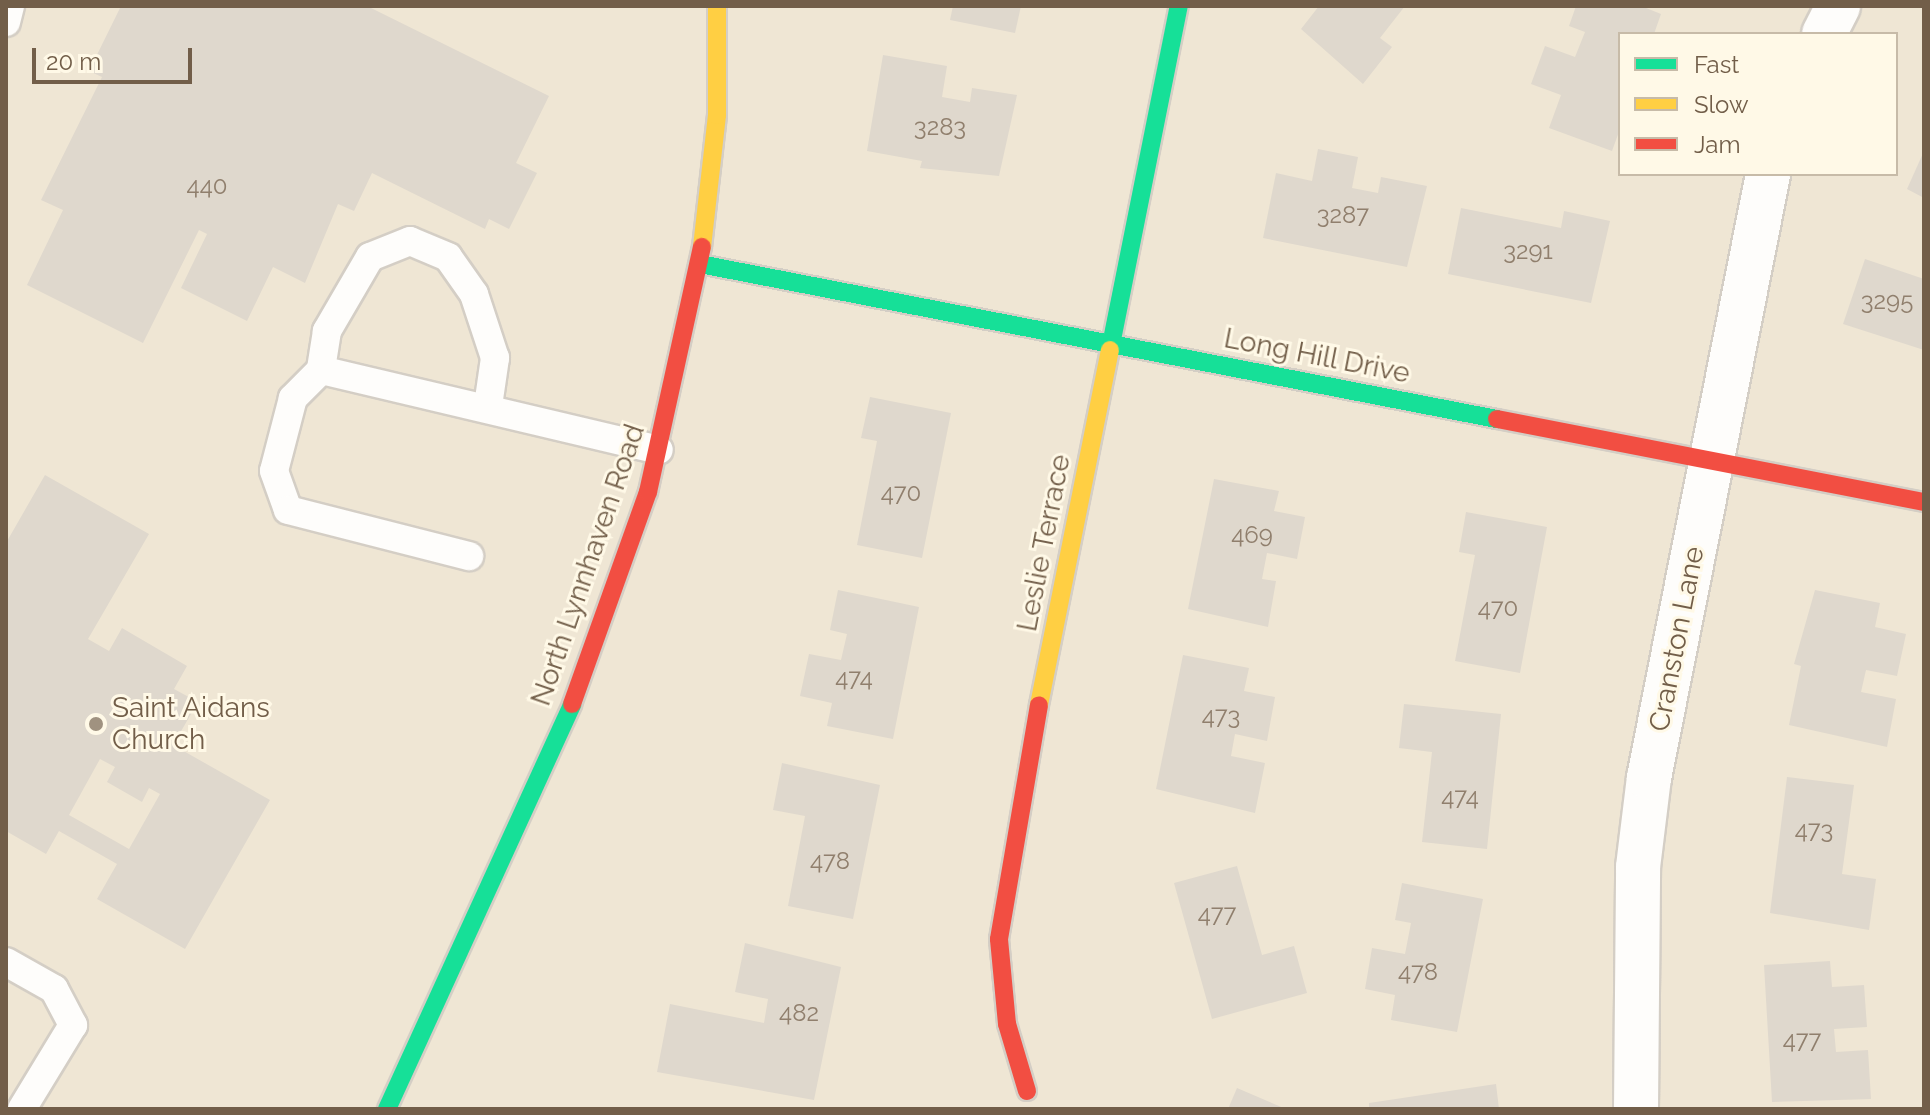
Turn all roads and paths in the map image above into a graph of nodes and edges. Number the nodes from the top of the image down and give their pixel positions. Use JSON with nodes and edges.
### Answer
{"nodes":[{"id":1,"x":10,"y":6,"type":"edge"},
{"id":2,"x":717,"y":6,"type":"edge"},
{"id":3,"x":1179,"y":6,"type":"edge"},
{"id":4,"x":1838,"y":6,"type":"edge"},
{"id":5,"x":6,"y":22,"type":"edge"},
{"id":6,"x":1825,"y":32,"type":"edge"},
{"id":7,"x":1768,"y":176,"type":"edge"},
{"id":8,"x":700,"y":264,"type":"junction"},
{"id":9,"x":1112,"y":345,"type":"junction"},
{"id":10,"x":321,"y":370,"type":"junction"},
{"id":11,"x":488,"y":406,"type":"junction"},
{"id":12,"x":659,"y":450,"type":"junction"},
{"id":13,"x":1711,"y":462,"type":"junction"},
{"id":14,"x":1924,"y":502,"type":"edge"},
{"id":15,"x":469,"y":556,"type":"dead end"},
{"id":16,"x":6,"y":962,"type":"edge"},
{"id":17,"x":1027,"y":1091,"type":"dead end"},
{"id":18,"x":22,"y":1109,"type":"edge"},
{"id":19,"x":387,"y":1109,"type":"edge"},
{"id":20,"x":1636,"y":1109,"type":"edge"}],
"edges":[{"from":1,"to":5,"type":"lane"},
{"from":2,"to":8,"type":"street","name":"North Lynnhaven Road"},
{"from":3,"to":9,"type":"street","name":"Leslie Terrace"},
{"from":4,"to":6,"type":"street"},
{"from":7,"to":13,"type":"street","name":"Cranston Lane"},
{"from":8,"to":9,"type":"street","name":"Long Hill Drive"},
{"from":8,"to":12,"type":"street","name":"North Lynnhaven Road"},
{"from":9,"to":13,"type":"street","name":"Long Hill Drive"},
{"from":9,"to":17,"type":"street","name":"Leslie Terrace"},
{"from":10,"to":11,"type":"lane"},
{"from":10,"to":11,"type":"lane"},
{"from":10,"to":15,"type":"lane"},
{"from":11,"to":12,"type":"lane"},
{"from":12,"to":19,"type":"street","name":"North Lynnhaven Road"},
{"from":13,"to":14,"type":"street","name":"Long Hill Drive"},
{"from":13,"to":20,"type":"street","name":"Cranston Lane"},
{"from":16,"to":18,"type":"lane"}]}
